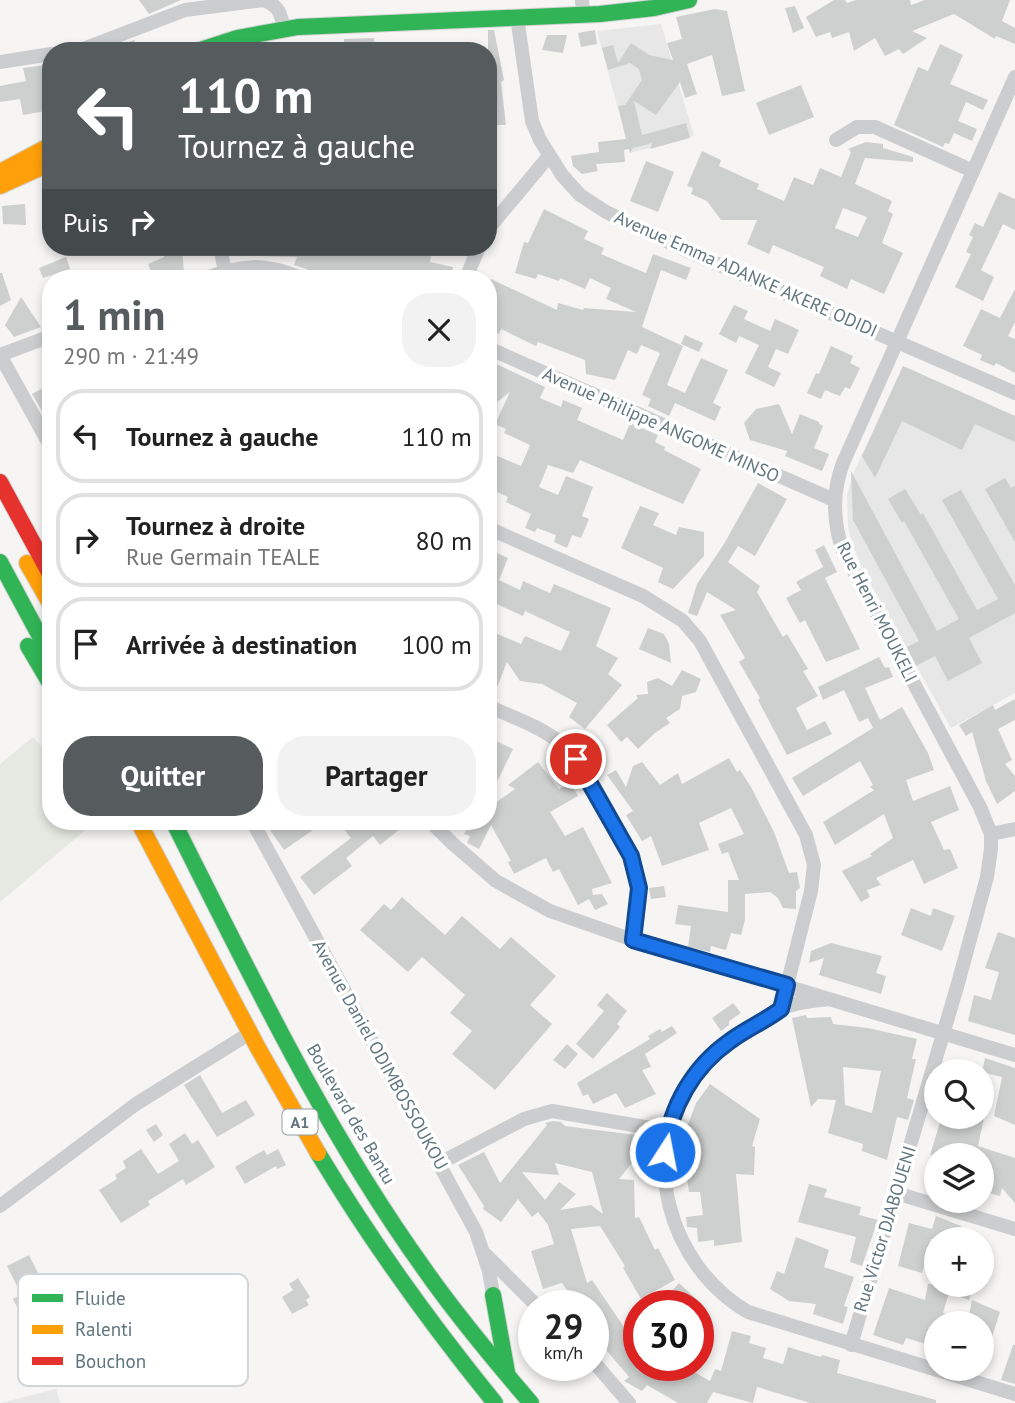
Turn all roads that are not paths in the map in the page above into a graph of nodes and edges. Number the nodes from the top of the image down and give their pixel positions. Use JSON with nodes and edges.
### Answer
{"nodes":[{"id":1,"x":689,"y":0,"type":"edge"},
{"id":2,"x":180,"y":5,"type":"edge"},
{"id":3,"x":583,"y":8,"type":"edge"},
{"id":4,"x":517,"y":17,"type":"junction"},
{"id":5,"x":284,"y":29,"type":"junction"},
{"id":6,"x":98,"y":42,"type":"edge"},
{"id":7,"x":222,"y":42,"type":"edge"},
{"id":8,"x":42,"y":55,"type":"edge"},
{"id":9,"x":0,"y":62,"type":"edge"},
{"id":10,"x":1015,"y":77,"type":"edge"},
{"id":11,"x":836,"y":140,"type":"dead end"},
{"id":12,"x":42,"y":150,"type":"edge"},
{"id":13,"x":549,"y":156,"type":"junction"},
{"id":14,"x":42,"y":167,"type":"edge"},
{"id":15,"x":973,"y":171,"type":"junction"},
{"id":16,"x":0,"y":172,"type":"edge"},
{"id":17,"x":0,"y":186,"type":"edge"},
{"id":18,"x":497,"y":218,"type":"edge"},
{"id":19,"x":229,"y":270,"type":"edge"},
{"id":20,"x":276,"y":270,"type":"edge"},
{"id":21,"x":42,"y":340,"type":"edge"},
{"id":22,"x":897,"y":341,"type":"junction"},
{"id":23,"x":497,"y":352,"type":"edge"},
{"id":24,"x":0,"y":355,"type":"edge"},
{"id":25,"x":1015,"y":393,"type":"edge"},
{"id":26,"x":42,"y":431,"type":"edge"},
{"id":27,"x":0,"y":482,"type":"edge"},
{"id":28,"x":834,"y":500,"type":"junction"},
{"id":29,"x":6,"y":526,"type":"dead end"},
{"id":30,"x":497,"y":531,"type":"edge"},
{"id":31,"x":42,"y":559,"type":"edge"},
{"id":32,"x":0,"y":562,"type":"edge"},
{"id":33,"x":42,"y":589,"type":"edge"},
{"id":34,"x":6,"y":607,"type":"dead end"},
{"id":35,"x":42,"y":640,"type":"edge"},
{"id":36,"x":42,"y":669,"type":"edge"},
{"id":37,"x":497,"y":710,"type":"edge"},
{"id":38,"x":1015,"y":829,"type":"edge"},
{"id":39,"x":143,"y":830,"type":"edge"},
{"id":40,"x":178,"y":830,"type":"edge"},
{"id":41,"x":257,"y":830,"type":"edge"},
{"id":42,"x":439,"y":830,"type":"edge"},
{"id":43,"x":991,"y":834,"type":"junction"},
{"id":44,"x":633,"y":940,"type":"junction"},
{"id":45,"x":787,"y":985,"type":"junction"},
{"id":46,"x":828,"y":999,"type":"junction"},
{"id":47,"x":781,"y":1009,"type":"junction"},
{"id":48,"x":250,"y":1032,"type":"junction"},
{"id":49,"x":943,"y":1034,"type":"junction"},
{"id":50,"x":1015,"y":1055,"type":"edge"},
{"id":51,"x":668,"y":1131,"type":"junction"},
{"id":52,"x":440,"y":1163,"type":"junction"},
{"id":53,"x":896,"y":1193,"type":"junction"},
{"id":54,"x":0,"y":1206,"type":"edge"},
{"id":55,"x":1015,"y":1228,"type":"edge"},
{"id":56,"x":484,"y":1253,"type":"junction"},
{"id":57,"x":521,"y":1290,"type":"edge"},
{"id":58,"x":493,"y":1295,"type":"junction"},
{"id":59,"x":455,"y":1309,"type":"junction"},
{"id":60,"x":851,"y":1345,"type":"junction"},
{"id":61,"x":508,"y":1376,"type":"junction"},
{"id":62,"x":609,"y":1380,"type":"edge"},
{"id":63,"x":1015,"y":1394,"type":"edge"},
{"id":64,"x":495,"y":1403,"type":"edge"},
{"id":65,"x":531,"y":1403,"type":"edge"},
{"id":66,"x":629,"y":1403,"type":"edge"}],
"edges":[{"from":1,"to":3,"type":"main road"},
{"from":2,"to":5,"type":"street"},
{"from":2,"to":6,"type":"street"},
{"from":3,"to":4,"type":"main road"},
{"from":4,"to":5,"type":"main road"},
{"from":4,"to":13,"type":"street","name":"Avenue Emma ADANKE AKERE ODIDI"},
{"from":5,"to":7,"type":"main road"},
{"from":8,"to":9,"type":"street"},
{"from":10,"to":15,"type":"street","name":"Rue Henri MOUKELI"},
{"from":11,"to":15,"type":"street"},
{"from":12,"to":16,"type":"main road"},
{"from":13,"to":18,"type":"street"},
{"from":13,"to":22,"type":"street","name":"Avenue Emma ADANKE AKERE ODIDI"},
{"from":14,"to":17,"type":"main road"},
{"from":15,"to":22,"type":"street","name":"Rue Henri MOUKELI"},
{"from":19,"to":20,"type":"street"},
{"from":21,"to":24,"type":"street"},
{"from":22,"to":25,"type":"street","name":"Avenue Emma ADANKE AKERE ODIDI"},
{"from":22,"to":28,"type":"street","name":"Rue Henri MOUKELI"},
{"from":23,"to":28,"type":"street","name":"Avenue Philippe ANGOME MINSO"},
{"from":24,"to":26,"type":"street"},
{"from":27,"to":31,"type":"main road"},
{"from":28,"to":43,"type":"street","name":"Rue Henri MOUKELI"},
{"from":29,"to":33,"type":"main road"},
{"from":30,"to":45,"type":"street"},
{"from":32,"to":35,"type":"main road"},
{"from":34,"to":36,"type":"main road"},
{"from":37,"to":44,"type":"street"},
{"from":38,"to":43,"type":"street"},
{"from":39,"to":48,"type":"main road","number":"A1"},
{"from":40,"to":59,"type":"main road","name":"Boulevard des Bantu","number":"A1"},
{"from":41,"to":52,"type":"street","name":"Avenue Daniel ODIMBOSSOUKOU"},
{"from":42,"to":44,"type":"street"},
{"from":43,"to":49,"type":"street","name":"Rue Henri MOUKELI"},
{"from":44,"to":45,"type":"street"},
{"from":45,"to":46,"type":"street"},
{"from":45,"to":47,"type":"street"},
{"from":46,"to":47,"type":"street"},
{"from":46,"to":49,"type":"street"},
{"from":47,"to":51,"type":"street"},
{"from":48,"to":54,"type":"street"},
{"from":48,"to":64,"type":"main road","number":"A1"},
{"from":49,"to":50,"type":"street"},
{"from":49,"to":53,"type":"street","name":"Rue Victor DJABOUENI"},
{"from":51,"to":52,"type":"street"},
{"from":51,"to":60,"type":"street"},
{"from":52,"to":56,"type":"street","name":"Avenue Daniel ODIMBOSSOUKOU"},
{"from":53,"to":55,"type":"street"},
{"from":53,"to":60,"type":"street","name":"Rue Victor DJABOUENI"},
{"from":56,"to":57,"type":"street"},
{"from":56,"to":58,"type":"street","name":"Avenue Daniel ODIMBOSSOUKOU"},
{"from":58,"to":59,"type":"main road"},
{"from":58,"to":61,"type":"main road"},
{"from":59,"to":61,"type":"main road","name":"Boulevard des Bantu","number":"A1"},
{"from":60,"to":63,"type":"street"},
{"from":61,"to":65,"type":"main road","name":"Boulevard des Bantu","number":"A1"},
{"from":62,"to":66,"type":"street"}]}
